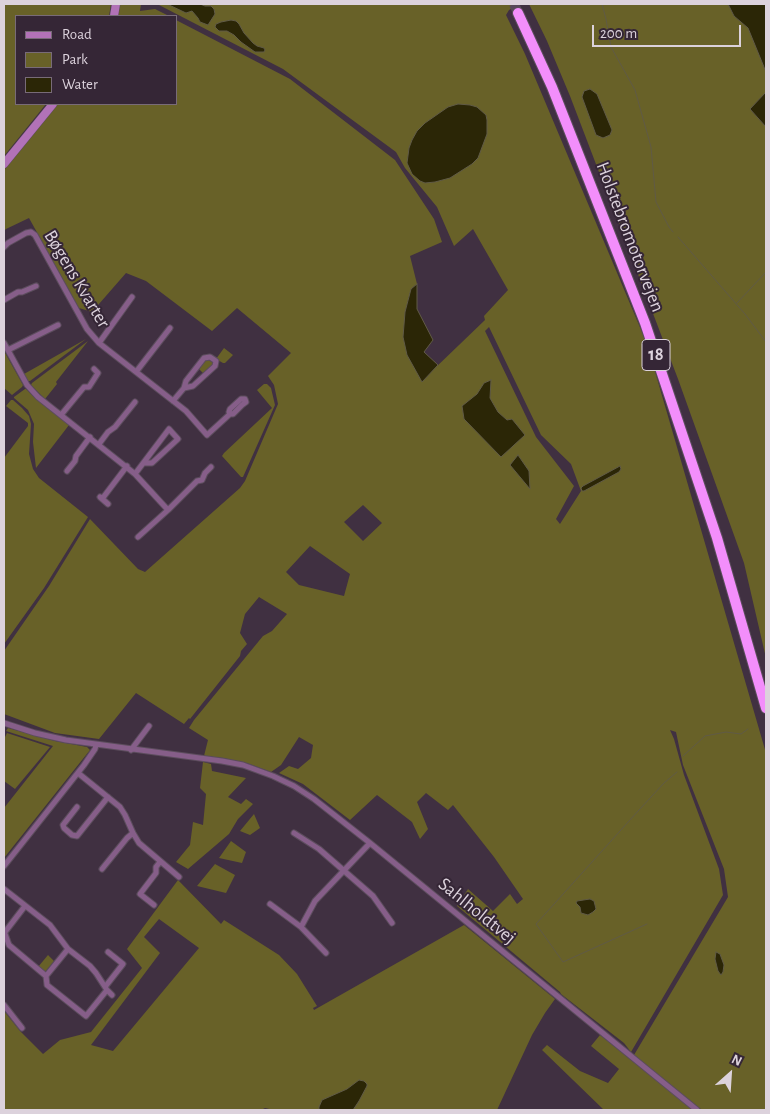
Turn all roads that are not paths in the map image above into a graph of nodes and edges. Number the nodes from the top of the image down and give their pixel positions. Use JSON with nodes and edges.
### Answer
{"nodes":[{"id":1,"x":518,"y":13,"type":"tunnel mouth"},
{"id":2,"x":52,"y":105,"type":"edge"},
{"id":3,"x":4,"y":164,"type":"edge"},
{"id":4,"x":4,"y":247,"type":"edge"},
{"id":5,"x":36,"y":286,"type":"dead end"},
{"id":6,"x":132,"y":297,"type":"dead end"},
{"id":7,"x":4,"y":300,"type":"edge"},
{"id":8,"x":58,"y":325,"type":"dead end"},
{"id":9,"x":170,"y":328,"type":"dead end"},
{"id":10,"x":4,"y":343,"type":"edge"},
{"id":11,"x":98,"y":343,"type":"junction"},
{"id":12,"x":8,"y":350,"type":"junction"},
{"id":13,"x":94,"y":369,"type":"dead end"},
{"id":14,"x":136,"y":372,"type":"junction"},
{"id":15,"x":184,"y":388,"type":"junction"},
{"id":16,"x":173,"y":401,"type":"junction"},
{"id":17,"x":135,"y":402,"type":"dead end"},
{"id":18,"x":230,"y":414,"type":"dead end"},
{"id":19,"x":61,"y":415,"type":"junction"},
{"id":20,"x":90,"y":437,"type":"junction"},
{"id":21,"x":99,"y":444,"type":"junction"},
{"id":22,"x":144,"y":463,"type":"junction"},
{"id":23,"x":126,"y":466,"type":"junction"},
{"id":24,"x":211,"y":467,"type":"dead end"},
{"id":25,"x":67,"y":471,"type":"dead end"},
{"id":26,"x":135,"y":474,"type":"junction"},
{"id":27,"x":108,"y":504,"type":"dead end"},
{"id":28,"x":168,"y":510,"type":"junction"},
{"id":29,"x":138,"y":537,"type":"dead end"},
{"id":30,"x":766,"y":708,"type":"edge"},
{"id":31,"x":4,"y":723,"type":"edge"},
{"id":32,"x":149,"y":726,"type":"dead end"},
{"id":33,"x":96,"y":745,"type":"junction"},
{"id":34,"x":131,"y":750,"type":"junction"},
{"id":35,"x":78,"y":773,"type":"junction"},
{"id":36,"x":108,"y":798,"type":"junction"},
{"id":37,"x":78,"y":807,"type":"dead end"},
{"id":38,"x":133,"y":833,"type":"junction"},
{"id":39,"x":294,"y":833,"type":"dead end"},
{"id":40,"x":370,"y":843,"type":"junction"},
{"id":41,"x":160,"y":862,"type":"junction"},
{"id":42,"x":4,"y":866,"type":"edge"},
{"id":43,"x":102,"y":869,"type":"dead end"},
{"id":44,"x":344,"y":871,"type":"junction"},
{"id":45,"x":179,"y":878,"type":"dead end"},
{"id":46,"x":4,"y":889,"type":"edge"},
{"id":47,"x":270,"y":904,"type":"dead end"},
{"id":48,"x":154,"y":905,"type":"dead end"},
{"id":49,"x":25,"y":906,"type":"junction"},
{"id":50,"x":392,"y":922,"type":"dead end"},
{"id":51,"x":301,"y":927,"type":"junction"},
{"id":52,"x":4,"y":932,"type":"edge"},
{"id":53,"x":68,"y":948,"type":"junction"},
{"id":54,"x":108,"y":952,"type":"dead end"},
{"id":55,"x":326,"y":953,"type":"dead end"},
{"id":56,"x":46,"y":976,"type":"junction"},
{"id":57,"x":106,"y":988,"type":"junction"},
{"id":58,"x":112,"y":995,"type":"dead end"},
{"id":59,"x":4,"y":1005,"type":"edge"},
{"id":60,"x":22,"y":1028,"type":"dead end"},
{"id":61,"x":697,"y":1110,"type":"edge"}],
"edges":[{"from":1,"to":30,"type":"highway","name":"Holstebromotorvejen","number":"18"},
{"from":2,"to":3,"type":"street"},
{"from":4,"to":11,"type":"street","name":"Bøgens Kvarter"},
{"from":5,"to":7,"type":"street","name":"Bøgens Kvarter"},
{"from":6,"to":11,"type":"street","name":"Bøgens Kvarter"},
{"from":8,"to":12,"type":"street"},
{"from":9,"to":14,"type":"street"},
{"from":10,"to":12,"type":"street"},
{"from":11,"to":14,"type":"street","name":"Bøgens Kvarter"},
{"from":12,"to":19,"type":"street"},
{"from":13,"to":19,"type":"street"},
{"from":14,"to":16,"type":"street","name":"Bøgens Kvarter"},
{"from":15,"to":15,"type":"street"},
{"from":15,"to":16,"type":"street"},
{"from":16,"to":18,"type":"street","name":"Bøgens Kvarter"},
{"from":17,"to":21,"type":"street"},
{"from":19,"to":20,"type":"street"},
{"from":20,"to":21,"type":"street"},
{"from":20,"to":25,"type":"street"},
{"from":21,"to":23,"type":"street"},
{"from":22,"to":22,"type":"street"},
{"from":22,"to":26,"type":"street"},
{"from":23,"to":26,"type":"street"},
{"from":23,"to":27,"type":"street"},
{"from":24,"to":28,"type":"street"},
{"from":26,"to":28,"type":"street"},
{"from":28,"to":29,"type":"street"},
{"from":31,"to":33,"type":"street","name":"Sahlholdtvej"},
{"from":32,"to":34,"type":"street"},
{"from":33,"to":34,"type":"street","name":"Sahlholdtvej"},
{"from":33,"to":35,"type":"street"},
{"from":34,"to":40,"type":"street","name":"Sahlholdtvej"},
{"from":35,"to":36,"type":"street"},
{"from":35,"to":42,"type":"street"},
{"from":36,"to":37,"type":"street"},
{"from":36,"to":38,"type":"street"},
{"from":38,"to":41,"type":"street"},
{"from":38,"to":43,"type":"street"},
{"from":39,"to":44,"type":"street"},
{"from":40,"to":44,"type":"street"},
{"from":40,"to":61,"type":"street","name":"Sahlholdtvej"},
{"from":41,"to":45,"type":"street"},
{"from":41,"to":48,"type":"street"},
{"from":44,"to":50,"type":"street"},
{"from":44,"to":51,"type":"street"},
{"from":46,"to":49,"type":"street"},
{"from":47,"to":51,"type":"street"},
{"from":49,"to":52,"type":"street"},
{"from":49,"to":53,"type":"street"},
{"from":51,"to":55,"type":"street"},
{"from":52,"to":56,"type":"street"},
{"from":53,"to":56,"type":"street"},
{"from":53,"to":57,"type":"street"},
{"from":54,"to":57,"type":"street"},
{"from":56,"to":57,"type":"street"},
{"from":57,"to":58,"type":"street"},
{"from":59,"to":60,"type":"street"}]}
